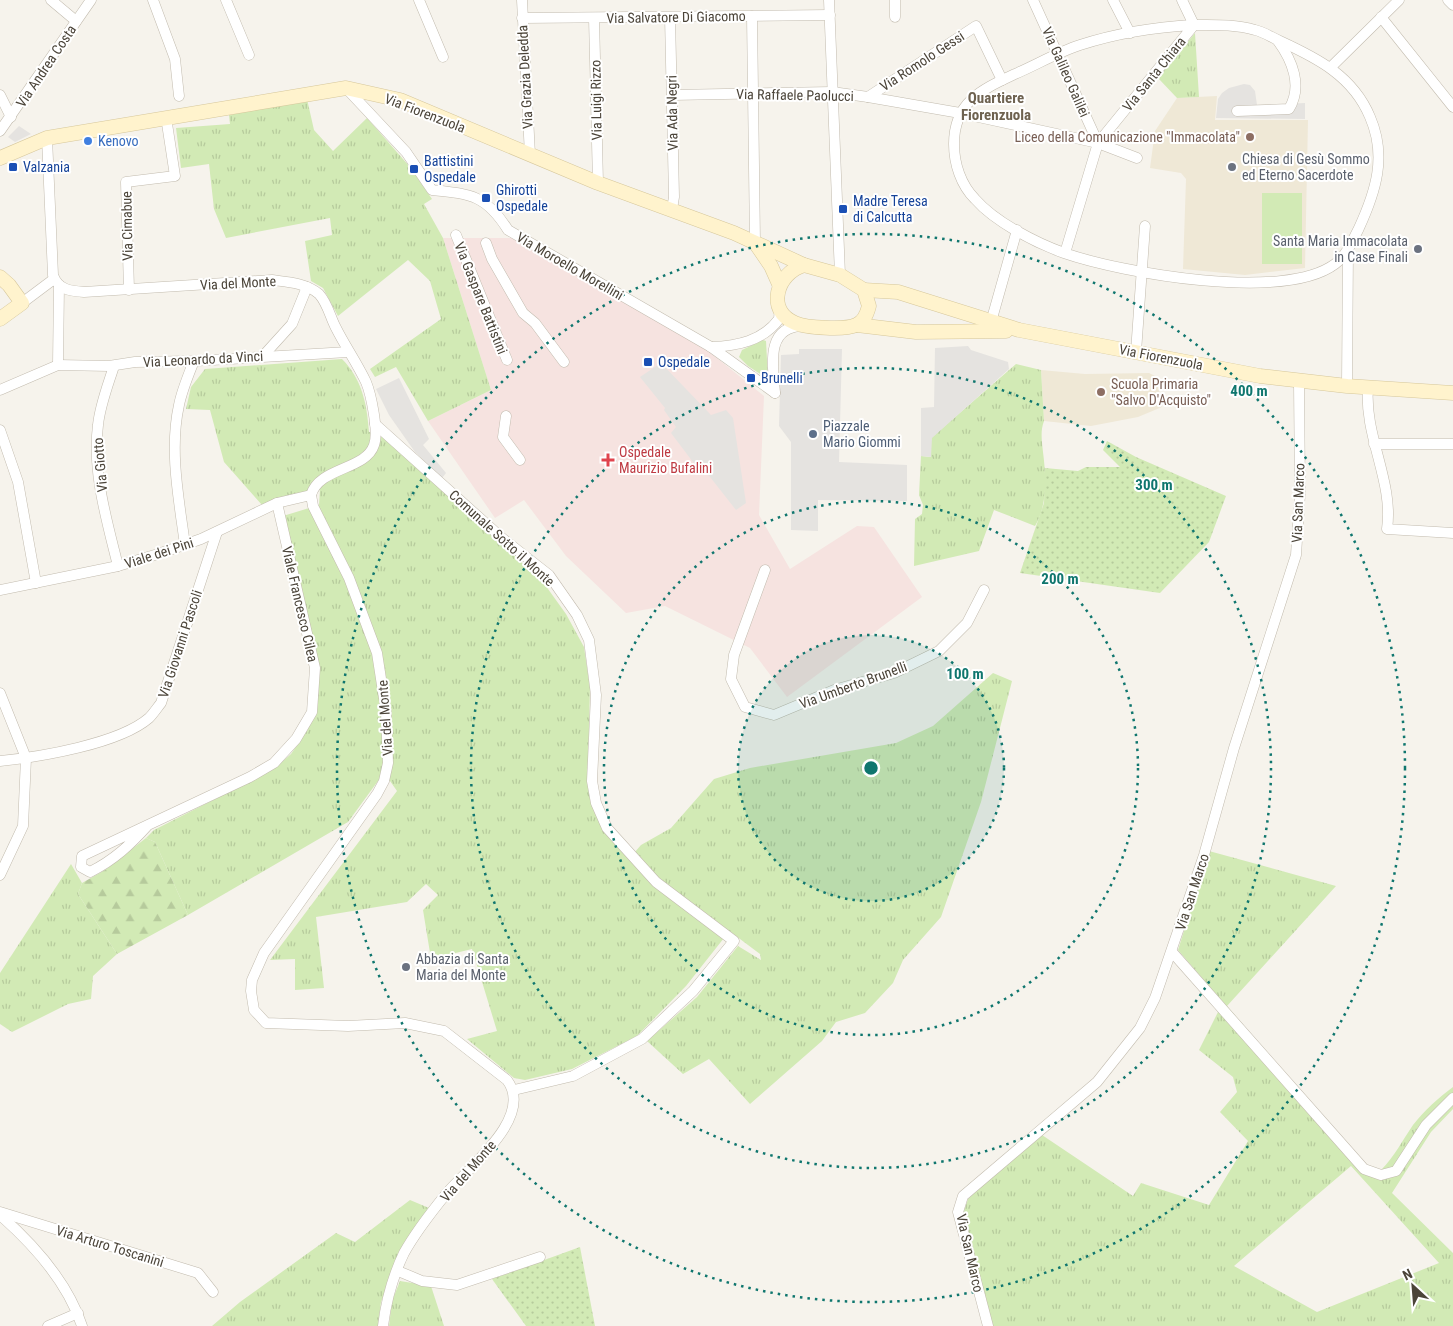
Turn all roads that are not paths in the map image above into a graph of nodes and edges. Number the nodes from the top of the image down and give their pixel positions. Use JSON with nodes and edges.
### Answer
{"nodes":[{"id":1,"x":51,"y":0,"type":"edge"},
{"id":2,"x":91,"y":0,"type":"edge"},
{"id":3,"x":153,"y":0,"type":"edge"},
{"id":4,"x":226,"y":0,"type":"edge"},
{"id":5,"x":419,"y":0,"type":"edge"},
{"id":6,"x":522,"y":0,"type":"edge"},
{"id":7,"x":829,"y":0,"type":"edge"},
{"id":8,"x":895,"y":0,"type":"edge"},
{"id":9,"x":1033,"y":0,"type":"edge"},
{"id":10,"x":1113,"y":0,"type":"edge"},
{"id":11,"x":1182,"y":0,"type":"edge"},
{"id":12,"x":1398,"y":0,"type":"edge"},
{"id":13,"x":1448,"y":0,"type":"edge"},
{"id":14,"x":1453,"y":5,"type":"edge"},
{"id":15,"x":830,"y":15,"type":"junction"},
{"id":16,"x":752,"y":16,"type":"junction"},
{"id":17,"x":670,"y":17,"type":"junction"},
{"id":18,"x":895,"y":17,"type":"dead end"},
{"id":19,"x":1381,"y":17,"type":"junction"},
{"id":20,"x":522,"y":18,"type":"junction"},
{"id":21,"x":594,"y":18,"type":"junction"},
{"id":22,"x":76,"y":21,"type":"junction"},
{"id":23,"x":1194,"y":25,"type":"junction"},
{"id":24,"x":1130,"y":33,"type":"junction"},
{"id":25,"x":1277,"y":40,"type":"junction"},
{"id":26,"x":1058,"y":54,"type":"junction"},
{"id":27,"x":249,"y":55,"type":"dead end"},
{"id":28,"x":443,"y":57,"type":"dead end"},
{"id":29,"x":1331,"y":68,"type":"junction"},
{"id":30,"x":1002,"y":80,"type":"junction"},
{"id":31,"x":346,"y":88,"type":"junction"},
{"id":32,"x":832,"y":92,"type":"junction"},
{"id":33,"x":753,"y":94,"type":"junction"},
{"id":34,"x":0,"y":95,"type":"edge"},
{"id":35,"x":672,"y":95,"type":"junction"},
{"id":36,"x":179,"y":96,"type":"dead end"},
{"id":37,"x":868,"y":97,"type":"junction"},
{"id":38,"x":1453,"y":107,"type":"edge"},
{"id":39,"x":1237,"y":110,"type":"dead end"},
{"id":40,"x":963,"y":114,"type":"junction"},
{"id":41,"x":11,"y":117,"type":"junction"},
{"id":42,"x":166,"y":117,"type":"junction"},
{"id":43,"x":0,"y":131,"type":"edge"},
{"id":44,"x":47,"y":138,"type":"junction"},
{"id":45,"x":1098,"y":144,"type":"junction"},
{"id":46,"x":20,"y":149,"type":"junction"},
{"id":47,"x":530,"y":155,"type":"junction"},
{"id":48,"x":0,"y":158,"type":"edge"},
{"id":49,"x":1137,"y":158,"type":"dead end"},
{"id":50,"x":0,"y":165,"type":"edge"},
{"id":51,"x":598,"y":183,"type":"junction"},
{"id":52,"x":672,"y":209,"type":"junction"},
{"id":53,"x":1145,"y":226,"type":"dead end"},
{"id":54,"x":1017,"y":230,"type":"junction"},
{"id":55,"x":456,"y":235,"type":"dead end"},
{"id":56,"x":486,"y":243,"type":"dead end"},
{"id":57,"x":755,"y":243,"type":"junction"},
{"id":58,"x":1348,"y":248,"type":"junction"},
{"id":59,"x":1065,"y":253,"type":"junction"},
{"id":60,"x":804,"y":265,"type":"junction"},
{"id":61,"x":1141,"y":271,"type":"junction"},
{"id":62,"x":840,"y":275,"type":"junction"},
{"id":63,"x":0,"y":277,"type":"edge"},
{"id":64,"x":56,"y":282,"type":"junction"},
{"id":65,"x":780,"y":284,"type":"junction"},
{"id":66,"x":307,"y":287,"type":"junction"},
{"id":67,"x":129,"y":290,"type":"junction"},
{"id":68,"x":864,"y":290,"type":"junction"},
{"id":69,"x":22,"y":303,"type":"junction"},
{"id":70,"x":780,"y":312,"type":"junction"},
{"id":71,"x":0,"y":319,"type":"edge"},
{"id":72,"x":991,"y":322,"type":"junction"},
{"id":73,"x":857,"y":325,"type":"junction"},
{"id":74,"x":808,"y":326,"type":"junction"},
{"id":75,"x":1019,"y":330,"type":"junction"},
{"id":76,"x":774,"y":334,"type":"junction"},
{"id":77,"x":744,"y":343,"type":"junction"},
{"id":78,"x":710,"y":347,"type":"junction"},
{"id":79,"x":348,"y":352,"type":"junction"},
{"id":80,"x":1136,"y":352,"type":"junction"},
{"id":81,"x":263,"y":356,"type":"junction"},
{"id":82,"x":507,"y":360,"type":"dead end"},
{"id":83,"x":194,"y":361,"type":"junction"},
{"id":84,"x":564,"y":362,"type":"dead end"},
{"id":85,"x":58,"y":365,"type":"junction"},
{"id":86,"x":739,"y":365,"type":"junction"},
{"id":87,"x":114,"y":366,"type":"junction"},
{"id":88,"x":1299,"y":382,"type":"junction"},
{"id":89,"x":1347,"y":386,"type":"junction"},
{"id":90,"x":1368,"y":388,"type":"junction"},
{"id":91,"x":0,"y":390,"type":"edge"},
{"id":92,"x":1453,"y":393,"type":"edge"},
{"id":93,"x":506,"y":416,"type":"dead end"},
{"id":94,"x":375,"y":424,"type":"junction"},
{"id":95,"x":0,"y":430,"type":"edge"},
{"id":96,"x":1374,"y":444,"type":"junction"},
{"id":97,"x":1453,"y":444,"type":"edge"},
{"id":98,"x":520,"y":460,"type":"dead end"},
{"id":99,"x":311,"y":495,"type":"junction"},
{"id":100,"x":277,"y":503,"type":"junction"},
{"id":101,"x":217,"y":532,"type":"junction"},
{"id":102,"x":1453,"y":533,"type":"edge"},
{"id":103,"x":185,"y":545,"type":"junction"},
{"id":104,"x":118,"y":566,"type":"junction"},
{"id":105,"x":765,"y":570,"type":"dead end"},
{"id":106,"x":36,"y":582,"type":"junction"},
{"id":107,"x":0,"y":590,"type":"edge"},
{"id":108,"x":984,"y":590,"type":"dead end"},
{"id":109,"x":0,"y":693,"type":"edge"},
{"id":110,"x":26,"y":758,"type":"junction"},
{"id":111,"x":0,"y":761,"type":"edge"},
{"id":112,"x":148,"y":825,"type":"junction"},
{"id":113,"x":0,"y":875,"type":"edge"},
{"id":114,"x":1172,"y":952,"type":"junction"},
{"id":115,"x":514,"y":1090,"type":"junction"},
{"id":116,"x":1453,"y":1098,"type":"edge"},
{"id":117,"x":0,"y":1214,"type":"edge"},
{"id":118,"x":540,"y":1257,"type":"dead end"},
{"id":119,"x":398,"y":1271,"type":"junction"},
{"id":120,"x":213,"y":1292,"type":"dead end"},
{"id":121,"x":78,"y":1313,"type":"junction"},
{"id":122,"x":48,"y":1326,"type":"edge"},
{"id":123,"x":82,"y":1326,"type":"edge"},
{"id":124,"x":383,"y":1326,"type":"edge"},
{"id":125,"x":988,"y":1326,"type":"edge"}],
"edges":[{"from":1,"to":22,"type":"street"},
{"from":2,"to":22,"type":"street","name":"Via Andrea Costa"},
{"from":3,"to":36,"type":"street"},
{"from":4,"to":27,"type":"street"},
{"from":5,"to":28,"type":"street"},
{"from":6,"to":20,"type":"street","name":"Via Grazia Deledda"},
{"from":7,"to":15,"type":"street"},
{"from":8,"to":18,"type":"street"},
{"from":9,"to":26,"type":"street","name":"Via Galileo Galilei"},
{"from":10,"to":24,"type":"street"},
{"from":11,"to":23,"type":"street"},
{"from":12,"to":19,"type":"street"},
{"from":13,"to":14,"type":"street"},
{"from":15,"to":16,"type":"street","name":"Via Salvatore Di Giacomo"},
{"from":15,"to":32,"type":"street"},
{"from":16,"to":17,"type":"street","name":"Via Salvatore Di Giacomo"},
{"from":16,"to":33,"type":"street"},
{"from":17,"to":21,"type":"street","name":"Via Salvatore Di Giacomo"},
{"from":17,"to":35,"type":"street","name":"Via Ada Negri"},
{"from":19,"to":29,"type":"street"},
{"from":19,"to":38,"type":"street"},
{"from":20,"to":21,"type":"street","name":"Via Salvatore Di Giacomo"},
{"from":20,"to":47,"type":"street","name":"Via Grazia Deledda"},
{"from":21,"to":51,"type":"street","name":"Via Luigi Rizzo"},
{"from":22,"to":41,"type":"street","name":"Via Andrea Costa"},
{"from":23,"to":24,"type":"street"},
{"from":23,"to":25,"type":"street","name":"Via Santa Chiara"},
{"from":23,"to":45,"type":"street","name":"Via Santa Chiara"},
{"from":24,"to":26,"type":"street"},
{"from":25,"to":29,"type":"street","name":"Via Santa Chiara"},
{"from":25,"to":39,"type":"street"},
{"from":26,"to":30,"type":"street"},
{"from":26,"to":45,"type":"street","name":"Via Galileo Galilei"},
{"from":29,"to":58,"type":"street","name":"Via Santa Chiara"},
{"from":30,"to":37,"type":"street","name":"Via Romolo Gessi"},
{"from":30,"to":40,"type":"street"},
{"from":31,"to":42,"type":"street","name":"Via Fiorenzuola"},
{"from":31,"to":47,"type":"street","name":"Via Fiorenzuola"},
{"from":31,"to":78,"type":"street","name":"Via Moroello Morellini"},
{"from":32,"to":33,"type":"street","name":"Via Raffaele Paolucci"},
{"from":32,"to":37,"type":"street","name":"Via Raffaele Paolucci"},
{"from":32,"to":62,"type":"street"},
{"from":33,"to":35,"type":"street","name":"Via Raffaele Paolucci"},
{"from":33,"to":57,"type":"street"},
{"from":34,"to":41,"type":"street"},
{"from":35,"to":52,"type":"street","name":"Via Ada Negri"},
{"from":37,"to":40,"type":"street","name":"Via Raffaele Paolucci"},
{"from":40,"to":45,"type":"street","name":"Via Raffaele Paolucci"},
{"from":40,"to":54,"type":"street"},
{"from":41,"to":43,"type":"street","name":"Via Andrea Costa"},
{"from":42,"to":44,"type":"street","name":"Via Fiorenzuola"},
{"from":42,"to":67,"type":"street","name":"Via Cimabue"},
{"from":44,"to":46,"type":"street","name":"Via Fiorenzuola"},
{"from":44,"to":64,"type":"street"},
{"from":45,"to":49,"type":"street","name":"Via Raffaele Paolucci"},
{"from":45,"to":59,"type":"street"},
{"from":46,"to":48,"type":"street","name":"Via Fiorenzuola"},
{"from":46,"to":50,"type":"street","name":"Via Fiorenzuola"},
{"from":47,"to":51,"type":"street","name":"Via Fiorenzuola"},
{"from":51,"to":52,"type":"street","name":"Via Fiorenzuola"},
{"from":52,"to":57,"type":"street","name":"Via Fiorenzuola"},
{"from":53,"to":61,"type":"street"},
{"from":54,"to":59,"type":"street"},
{"from":54,"to":72,"type":"street"},
{"from":55,"to":82,"type":"street","name":"Via Gaspare Battistini"},
{"from":56,"to":84,"type":"street"},
{"from":57,"to":60,"type":"street","name":"Via Fiorenzuola"},
{"from":57,"to":65,"type":"street"},
{"from":58,"to":61,"type":"street"},
{"from":58,"to":89,"type":"street"},
{"from":59,"to":61,"type":"street"},
{"from":60,"to":62,"type":"street"},
{"from":60,"to":65,"type":"street"},
{"from":61,"to":80,"type":"street"},
{"from":62,"to":68,"type":"street"},
{"from":63,"to":69,"type":"street"},
{"from":64,"to":67,"type":"street","name":"Via del Monte"},
{"from":64,"to":69,"type":"street"},
{"from":64,"to":85,"type":"street"},
{"from":65,"to":70,"type":"street"},
{"from":66,"to":67,"type":"street","name":"Via del Monte"},
{"from":66,"to":79,"type":"street","name":"Via del Monte"},
{"from":66,"to":81,"type":"street"},
{"from":68,"to":72,"type":"street","name":"Via Fiorenzuola"},
{"from":68,"to":73,"type":"street"},
{"from":69,"to":71,"type":"street"},
{"from":70,"to":74,"type":"street"},
{"from":70,"to":76,"type":"street"},
{"from":72,"to":75,"type":"street","name":"Via Fiorenzuola"},
{"from":73,"to":74,"type":"street"},
{"from":73,"to":75,"type":"street","name":"Via Fiorenzuola"},
{"from":74,"to":76,"type":"street"},
{"from":75,"to":80,"type":"street","name":"Via Fiorenzuola"},
{"from":76,"to":77,"type":"street"},
{"from":76,"to":86,"type":"street","name":"Via Moroello Morellini"},
{"from":77,"to":78,"type":"street"},
{"from":77,"to":86,"type":"street"},
{"from":78,"to":86,"type":"street","name":"Via Moroello Morellini"},
{"from":79,"to":81,"type":"street","name":"Via Leonardo da Vinci"},
{"from":79,"to":94,"type":"street","name":"Via del Monte"},
{"from":80,"to":88,"type":"street","name":"Via Fiorenzuola"},
{"from":81,"to":83,"type":"street","name":"Via Leonardo da Vinci"},
{"from":83,"to":87,"type":"street","name":"Via Leonardo da Vinci"},
{"from":83,"to":103,"type":"street"},
{"from":85,"to":87,"type":"street","name":"Via Leonardo da Vinci"},
{"from":85,"to":91,"type":"street"},
{"from":87,"to":104,"type":"street","name":"Via Giotto"},
{"from":88,"to":89,"type":"street","name":"Via Fiorenzuola"},
{"from":88,"to":114,"type":"street","name":"Via San Marco"},
{"from":89,"to":90,"type":"street","name":"Via Fiorenzuola"},
{"from":90,"to":92,"type":"street","name":"Via Fiorenzuola"},
{"from":90,"to":96,"type":"street"},
{"from":93,"to":98,"type":"street"},
{"from":94,"to":99,"type":"street","name":"Via del Monte"},
{"from":94,"to":115,"type":"street","name":"Comunale Sotto il Monte"},
{"from":95,"to":106,"type":"street"},
{"from":96,"to":97,"type":"street"},
{"from":96,"to":102,"type":"street"},
{"from":99,"to":100,"type":"street","name":"Viale dei Pini"},
{"from":99,"to":115,"type":"street","name":"Via del Monte"},
{"from":100,"to":101,"type":"street","name":"Viale dei Pini"},
{"from":100,"to":112,"type":"street","name":"Viale Francesco Cilea"},
{"from":101,"to":103,"type":"street","name":"Viale dei Pini"},
{"from":101,"to":110,"type":"street","name":"Via Giovanni Pascoli"},
{"from":103,"to":104,"type":"street","name":"Viale dei Pini"},
{"from":104,"to":106,"type":"street","name":"Viale dei Pini"},
{"from":105,"to":108,"type":"street","name":"Via Umberto Brunelli"},
{"from":106,"to":107,"type":"street","name":"Viale dei Pini"},
{"from":109,"to":110,"type":"street"},
{"from":110,"to":111,"type":"street","name":"Via Giovanni Pascoli"},
{"from":110,"to":113,"type":"street"},
{"from":112,"to":112,"type":"street","name":"Viale Francesco Cilea"},
{"from":114,"to":116,"type":"street"},
{"from":114,"to":125,"type":"street","name":"Via San Marco"},
{"from":115,"to":119,"type":"street","name":"Via del Monte"},
{"from":117,"to":120,"type":"street","name":"Via Arturo Toscanini"},
{"from":117,"to":121,"type":"street"},
{"from":118,"to":119,"type":"street"},
{"from":119,"to":124,"type":"street","name":"Via del Monte"},
{"from":121,"to":122,"type":"street"},
{"from":121,"to":123,"type":"street"}]}
